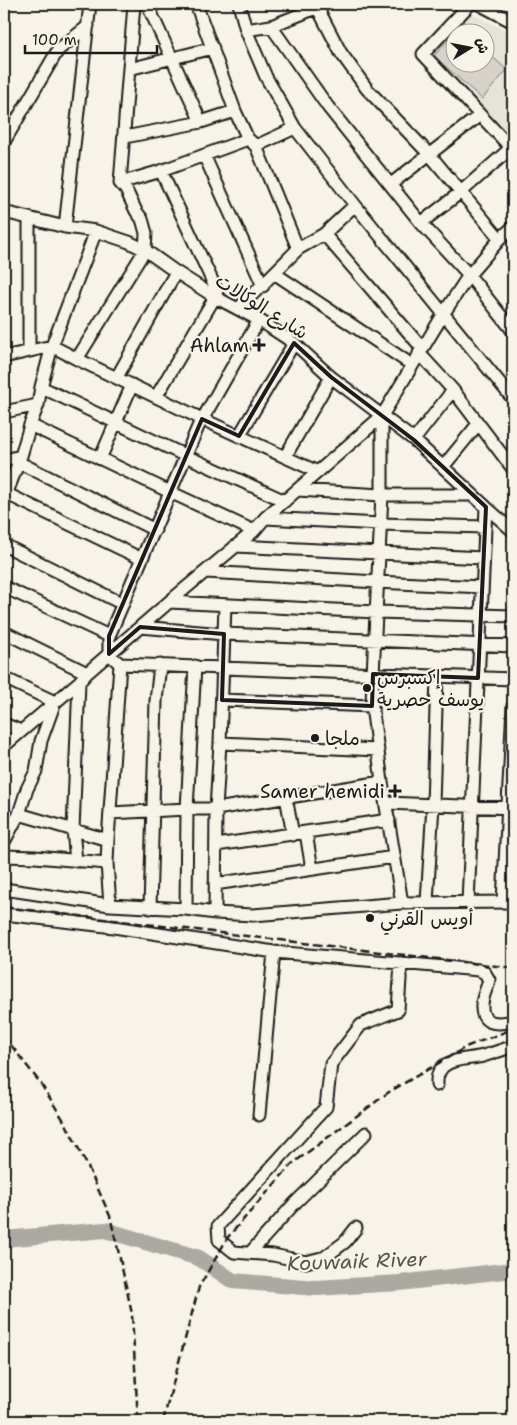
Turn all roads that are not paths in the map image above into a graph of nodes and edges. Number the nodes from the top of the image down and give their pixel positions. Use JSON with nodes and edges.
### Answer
{"nodes":[{"id":1,"x":90,"y":4,"type":"edge"},
{"id":2,"x":196,"y":4,"type":"edge"},
{"id":3,"x":239,"y":4,"type":"edge"},
{"id":4,"x":470,"y":4,"type":"edge"},
{"id":5,"x":479,"y":4,"type":"edge"},
{"id":6,"x":151,"y":5,"type":"edge"},
{"id":7,"x":321,"y":5,"type":"edge"},
{"id":8,"x":134,"y":7,"type":"edge"},
{"id":9,"x":513,"y":22,"type":"edge"},
{"id":10,"x":88,"y":26,"type":"junction"},
{"id":11,"x":271,"y":26,"type":"junction"},
{"id":12,"x":246,"y":30,"type":"junction"},
{"id":13,"x":213,"y":48,"type":"junction"},
{"id":14,"x":172,"y":58,"type":"junction"},
{"id":15,"x":130,"y":69,"type":"junction"},
{"id":16,"x":235,"y":111,"type":"junction"},
{"id":17,"x":480,"y":115,"type":"junction"},
{"id":18,"x":201,"y":122,"type":"junction"},
{"id":19,"x":294,"y":128,"type":"junction"},
{"id":20,"x":125,"y":137,"type":"junction"},
{"id":21,"x":4,"y":142,"type":"edge"},
{"id":22,"x":252,"y":143,"type":"junction"},
{"id":23,"x":512,"y":149,"type":"edge"},
{"id":24,"x":204,"y":155,"type":"junction"},
{"id":25,"x":430,"y":155,"type":"junction"},
{"id":26,"x":161,"y":171,"type":"junction"},
{"id":27,"x":120,"y":183,"type":"junction"},
{"id":28,"x":391,"y":184,"type":"junction"},
{"id":29,"x":461,"y":192,"type":"junction"},
{"id":30,"x":355,"y":205,"type":"junction"},
{"id":31,"x":4,"y":212,"type":"edge"},
{"id":32,"x":29,"y":218,"type":"junction"},
{"id":33,"x":421,"y":223,"type":"junction"},
{"id":34,"x":65,"y":227,"type":"junction"},
{"id":35,"x":513,"y":227,"type":"edge"},
{"id":36,"x":96,"y":231,"type":"junction"},
{"id":37,"x":324,"y":234,"type":"junction"},
{"id":38,"x":500,"y":239,"type":"junction"},
{"id":39,"x":298,"y":249,"type":"junction"},
{"id":40,"x":145,"y":250,"type":"junction"},
{"id":41,"x":176,"y":272,"type":"junction"},
{"id":42,"x":274,"y":273,"type":"junction"},
{"id":43,"x":469,"y":276,"type":"junction"},
{"id":44,"x":263,"y":286,"type":"junction"},
{"id":45,"x":215,"y":297,"type":"junction"},
{"id":46,"x":238,"y":309,"type":"junction"},
{"id":47,"x":444,"y":313,"type":"junction"},
{"id":48,"x":258,"y":320,"type":"junction"},
{"id":49,"x":513,"y":330,"type":"edge"},
{"id":50,"x":294,"y":343,"type":"junction"},
{"id":51,"x":52,"y":346,"type":"junction"},
{"id":52,"x":29,"y":351,"type":"junction"},
{"id":53,"x":421,"y":351,"type":"junction"},
{"id":54,"x":4,"y":357,"type":"edge"},
{"id":55,"x":77,"y":359,"type":"junction"},
{"id":56,"x":412,"y":365,"type":"junction"},
{"id":57,"x":117,"y":377,"type":"junction"},
{"id":58,"x":331,"y":377,"type":"junction"},
{"id":59,"x":132,"y":385,"type":"junction"},
{"id":60,"x":41,"y":387,"type":"junction"},
{"id":61,"x":453,"y":390,"type":"junction"},
{"id":62,"x":156,"y":397,"type":"junction"},
{"id":63,"x":513,"y":399,"type":"edge"},
{"id":64,"x":38,"y":405,"type":"junction"},
{"id":65,"x":4,"y":412,"type":"edge"},
{"id":66,"x":382,"y":416,"type":"junction"},
{"id":67,"x":202,"y":419,"type":"junction"},
{"id":68,"x":116,"y":423,"type":"junction"},
{"id":69,"x":478,"y":424,"type":"junction"},
{"id":70,"x":30,"y":425,"type":"junction"},
{"id":71,"x":239,"y":436,"type":"junction"},
{"id":72,"x":414,"y":440,"type":"junction"},
{"id":73,"x":186,"y":456,"type":"junction"},
{"id":74,"x":285,"y":458,"type":"junction"},
{"id":75,"x":20,"y":459,"type":"junction"},
{"id":76,"x":100,"y":459,"type":"junction"},
{"id":77,"x":4,"y":460,"type":"edge"},
{"id":78,"x":443,"y":467,"type":"junction"},
{"id":79,"x":513,"y":469,"type":"edge"},
{"id":80,"x":318,"y":472,"type":"junction"},
{"id":81,"x":297,"y":490,"type":"junction"},
{"id":82,"x":170,"y":492,"type":"junction"},
{"id":83,"x":382,"y":495,"type":"junction"},
{"id":84,"x":472,"y":495,"type":"junction"},
{"id":85,"x":5,"y":497,"type":"edge"},
{"id":86,"x":285,"y":500,"type":"junction"},
{"id":87,"x":486,"y":507,"type":"junction"},
{"id":88,"x":265,"y":518,"type":"junction"},
{"id":89,"x":380,"y":524,"type":"junction"},
{"id":90,"x":485,"y":527,"type":"junction"},
{"id":91,"x":513,"y":529,"type":"edge"},
{"id":92,"x":154,"y":530,"type":"junction"},
{"id":93,"x":254,"y":531,"type":"junction"},
{"id":94,"x":4,"y":545,"type":"edge"},
{"id":95,"x":235,"y":546,"type":"junction"},
{"id":96,"x":378,"y":554,"type":"junction"},
{"id":97,"x":483,"y":558,"type":"junction"},
{"id":98,"x":142,"y":559,"type":"junction"},
{"id":99,"x":206,"y":572,"type":"junction"},
{"id":100,"x":377,"y":582,"type":"junction"},
{"id":101,"x":4,"y":587,"type":"edge"},
{"id":102,"x":482,"y":587,"type":"junction"},
{"id":103,"x":169,"y":602,"type":"junction"},
{"id":104,"x":123,"y":604,"type":"junction"},
{"id":105,"x":225,"y":605,"type":"junction"},
{"id":106,"x":376,"y":612,"type":"junction"},
{"id":107,"x":481,"y":614,"type":"junction"},
{"id":108,"x":513,"y":616,"type":"edge"},
{"id":109,"x":140,"y":627,"type":"junction"},
{"id":110,"x":4,"y":632,"type":"edge"},
{"id":111,"x":224,"y":634,"type":"junction"},
{"id":112,"x":109,"y":636,"type":"junction"},
{"id":113,"x":374,"y":640,"type":"junction"},
{"id":114,"x":479,"y":645,"type":"junction"},
{"id":115,"x":513,"y":646,"type":"edge"},
{"id":116,"x":109,"y":654,"type":"junction"},
{"id":117,"x":120,"y":664,"type":"junction"},
{"id":118,"x":160,"y":665,"type":"junction"},
{"id":119,"x":195,"y":666,"type":"junction"},
{"id":120,"x":223,"y":667,"type":"junction"},
{"id":121,"x":87,"y":673,"type":"junction"},
{"id":122,"x":372,"y":674,"type":"junction"},
{"id":123,"x":437,"y":676,"type":"junction"},
{"id":124,"x":4,"y":678,"type":"edge"},
{"id":125,"x":478,"y":678,"type":"junction"},
{"id":126,"x":513,"y":679,"type":"edge"},
{"id":127,"x":79,"y":682,"type":"junction"},
{"id":128,"x":222,"y":700,"type":"junction"},
{"id":129,"x":55,"y":702,"type":"junction"},
{"id":130,"x":372,"y":706,"type":"junction"},
{"id":131,"x":513,"y":706,"type":"edge"},
{"id":132,"x":4,"y":724,"type":"edge"},
{"id":133,"x":21,"y":731,"type":"junction"},
{"id":134,"x":220,"y":743,"type":"junction"},
{"id":135,"x":4,"y":746,"type":"edge"},
{"id":136,"x":378,"y":750,"type":"junction"},
{"id":137,"x":382,"y":782,"type":"junction"},
{"id":138,"x":286,"y":797,"type":"junction"},
{"id":139,"x":386,"y":803,"type":"junction"},
{"id":140,"x":433,"y":805,"type":"junction"},
{"id":141,"x":472,"y":806,"type":"junction"},
{"id":142,"x":511,"y":808,"type":"edge"},
{"id":143,"x":187,"y":809,"type":"junction"},
{"id":144,"x":216,"y":809,"type":"junction"},
{"id":145,"x":153,"y":812,"type":"junction"},
{"id":146,"x":110,"y":813,"type":"junction"},
{"id":147,"x":19,"y":814,"type":"junction"},
{"id":148,"x":389,"y":820,"type":"junction"},
{"id":149,"x":73,"y":830,"type":"junction"},
{"id":150,"x":306,"y":833,"type":"junction"},
{"id":151,"x":293,"y":835,"type":"junction"},
{"id":152,"x":108,"y":840,"type":"junction"},
{"id":153,"x":4,"y":842,"type":"edge"},
{"id":154,"x":216,"y":845,"type":"junction"},
{"id":155,"x":4,"y":856,"type":"edge"},
{"id":156,"x":394,"y":856,"type":"junction"},
{"id":157,"x":76,"y":861,"type":"junction"},
{"id":158,"x":107,"y":863,"type":"junction"},
{"id":159,"x":312,"y":869,"type":"junction"},
{"id":160,"x":215,"y":884,"type":"junction"},
{"id":161,"x":4,"y":889,"type":"edge"},
{"id":162,"x":427,"y":902,"type":"junction"},
{"id":163,"x":468,"y":902,"type":"junction"},
{"id":164,"x":508,"y":902,"type":"edge"},
{"id":165,"x":402,"y":903,"type":"junction"},
{"id":166,"x":110,"y":905,"type":"junction"},
{"id":167,"x":150,"y":908,"type":"junction"},
{"id":168,"x":186,"y":909,"type":"junction"},
{"id":169,"x":215,"y":913,"type":"junction"},
{"id":170,"x":4,"y":914,"type":"edge"},
{"id":171,"x":274,"y":952,"type":"junction"},
{"id":172,"x":401,"y":963,"type":"junction"},
{"id":173,"x":513,"y":1021,"type":"edge"},
{"id":174,"x":513,"y":1046,"type":"edge"},
{"id":175,"x":437,"y":1085,"type":"dead end"},
{"id":176,"x":260,"y":1115,"type":"dead end"},
{"id":177,"x":366,"y":1133,"type":"dead end"},
{"id":178,"x":356,"y":1228,"type":"dead end"},
{"id":179,"x":250,"y":1253,"type":"junction"}],
"edges":[{"from":1,"to":10,"type":"street"},
{"from":2,"to":13,"type":"street"},
{"from":3,"to":12,"type":"street"},
{"from":4,"to":17,"type":"street"},
{"from":5,"to":9,"type":"street"},
{"from":6,"to":8,"type":"street"},
{"from":6,"to":14,"type":"street"},
{"from":7,"to":11,"type":"street"},
{"from":7,"to":25,"type":"street"},
{"from":8,"to":15,"type":"street"},
{"from":10,"to":21,"type":"street"},
{"from":10,"to":34,"type":"street"},
{"from":11,"to":12,"type":"street"},
{"from":11,"to":28,"type":"street"},
{"from":12,"to":19,"type":"street"},
{"from":13,"to":14,"type":"street"},
{"from":13,"to":16,"type":"street"},
{"from":14,"to":15,"type":"street"},
{"from":14,"to":18,"type":"street"},
{"from":15,"to":20,"type":"street"},
{"from":16,"to":18,"type":"street"},
{"from":16,"to":22,"type":"street"},
{"from":17,"to":23,"type":"street"},
{"from":17,"to":25,"type":"street"},
{"from":18,"to":20,"type":"street"},
{"from":19,"to":22,"type":"street"},
{"from":19,"to":30,"type":"street"},
{"from":20,"to":27,"type":"street"},
{"from":22,"to":24,"type":"street"},
{"from":22,"to":39,"type":"street"},
{"from":23,"to":29,"type":"street"},
{"from":24,"to":26,"type":"street"},
{"from":24,"to":44,"type":"street"},
{"from":25,"to":28,"type":"street"},
{"from":25,"to":29,"type":"street"},
{"from":26,"to":27,"type":"street"},
{"from":26,"to":45,"type":"street"},
{"from":27,"to":40,"type":"street"},
{"from":28,"to":33,"type":"street"},
{"from":29,"to":33,"type":"street"},
{"from":29,"to":38,"type":"street"},
{"from":30,"to":37,"type":"street"},
{"from":30,"to":47,"type":"street"},
{"from":31,"to":32,"type":"street","name":"شارع الوكالات"},
{"from":32,"to":34,"type":"street","name":"شارع الوكالات"},
{"from":32,"to":52,"type":"street"},
{"from":33,"to":43,"type":"street"},
{"from":34,"to":36,"type":"street","name":"شارع الوكالات"},
{"from":35,"to":38,"type":"street"},
{"from":36,"to":40,"type":"street","name":"شارع الوكالات"},
{"from":36,"to":51,"type":"street"},
{"from":37,"to":39,"type":"street"},
{"from":37,"to":53,"type":"street"},
{"from":38,"to":43,"type":"street"},
{"from":39,"to":42,"type":"street"},
{"from":40,"to":41,"type":"street","name":"شارع الوكالات"},
{"from":40,"to":55,"type":"street"},
{"from":41,"to":45,"type":"street","name":"شارع الوكالات"},
{"from":41,"to":57,"type":"street"},
{"from":42,"to":44,"type":"street"},
{"from":42,"to":56,"type":"street"},
{"from":43,"to":47,"type":"street"},
{"from":43,"to":49,"type":"street"},
{"from":44,"to":46,"type":"street"},
{"from":45,"to":46,"type":"street","name":"شارع الوكالات"},
{"from":45,"to":62,"type":"street"},
{"from":46,"to":48,"type":"street","name":"شارع الوكالات"},
{"from":47,"to":53,"type":"street"},
{"from":47,"to":63,"type":"street"},
{"from":48,"to":50,"type":"street","name":"شارع الوكالات"},
{"from":48,"to":67,"type":"street"},
{"from":50,"to":58,"type":"street","name":"شارع الوكالات"},
{"from":50,"to":71,"type":"street"},
{"from":51,"to":52,"type":"street"},
{"from":51,"to":55,"type":"street"},
{"from":51,"to":60,"type":"street"},
{"from":52,"to":54,"type":"street"},
{"from":53,"to":56,"type":"street"},
{"from":53,"to":61,"type":"street"},
{"from":55,"to":57,"type":"street"},
{"from":56,"to":66,"type":"street"},
{"from":57,"to":59,"type":"street"},
{"from":58,"to":66,"type":"street","name":"شارع الوكالات"},
{"from":58,"to":74,"type":"street"},
{"from":59,"to":62,"type":"street"},
{"from":59,"to":68,"type":"street"},
{"from":60,"to":64,"type":"street"},
{"from":60,"to":68,"type":"street"},
{"from":61,"to":69,"type":"street"},
{"from":61,"to":72,"type":"street"},
{"from":62,"to":67,"type":"street"},
{"from":64,"to":65,"type":"street"},
{"from":64,"to":70,"type":"street"},
{"from":66,"to":72,"type":"street","name":"شارع الوكالات"},
{"from":66,"to":80,"type":"street"},
{"from":66,"to":83,"type":"street"},
{"from":67,"to":71,"type":"street"},
{"from":67,"to":73,"type":"street"},
{"from":68,"to":73,"type":"street"},
{"from":68,"to":76,"type":"street"},
{"from":69,"to":78,"type":"street"},
{"from":69,"to":79,"type":"street"},
{"from":70,"to":75,"type":"street"},
{"from":70,"to":76,"type":"street"},
{"from":71,"to":74,"type":"street"},
{"from":72,"to":78,"type":"street","name":"شارع الوكالات"},
{"from":73,"to":82,"type":"street"},
{"from":73,"to":86,"type":"street"},
{"from":74,"to":80,"type":"street"},
{"from":75,"to":77,"type":"street"},
{"from":75,"to":85,"type":"street"},
{"from":75,"to":92,"type":"street"},
{"from":76,"to":82,"type":"street"},
{"from":78,"to":84,"type":"street","name":"شارع الوكالات"},
{"from":80,"to":81,"type":"street"},
{"from":81,"to":83,"type":"street"},
{"from":81,"to":86,"type":"street"},
{"from":82,"to":92,"type":"street"},
{"from":82,"to":93,"type":"street"},
{"from":83,"to":84,"type":"street"},
{"from":83,"to":89,"type":"street"},
{"from":84,"to":87,"type":"street","name":"شارع الوكالات"},
{"from":85,"to":98,"type":"street"},
{"from":86,"to":88,"type":"street"},
{"from":87,"to":90,"type":"street"},
{"from":87,"to":91,"type":"street","name":"شارع الوكالات"},
{"from":88,"to":89,"type":"street"},
{"from":88,"to":93,"type":"street"},
{"from":89,"to":90,"type":"street"},
{"from":89,"to":96,"type":"street"},
{"from":90,"to":97,"type":"street"},
{"from":92,"to":98,"type":"street"},
{"from":93,"to":95,"type":"street"},
{"from":94,"to":104,"type":"street"},
{"from":95,"to":96,"type":"street"},
{"from":95,"to":99,"type":"street"},
{"from":96,"to":97,"type":"street"},
{"from":96,"to":100,"type":"street"},
{"from":97,"to":102,"type":"street"},
{"from":98,"to":104,"type":"street"},
{"from":99,"to":100,"type":"street"},
{"from":99,"to":103,"type":"street"},
{"from":100,"to":102,"type":"street"},
{"from":100,"to":106,"type":"street"},
{"from":101,"to":112,"type":"street"},
{"from":102,"to":107,"type":"street"},
{"from":103,"to":105,"type":"street"},
{"from":103,"to":109,"type":"street"},
{"from":104,"to":112,"type":"street"},
{"from":105,"to":106,"type":"street"},
{"from":105,"to":111,"type":"street"},
{"from":106,"to":107,"type":"street"},
{"from":106,"to":113,"type":"street"},
{"from":107,"to":108,"type":"street"},
{"from":107,"to":114,"type":"street"},
{"from":109,"to":111,"type":"street"},
{"from":109,"to":116,"type":"street"},
{"from":110,"to":121,"type":"street"},
{"from":111,"to":113,"type":"street"},
{"from":111,"to":120,"type":"street"},
{"from":112,"to":116,"type":"street"},
{"from":113,"to":114,"type":"street"},
{"from":113,"to":122,"type":"street"},
{"from":114,"to":115,"type":"street"},
{"from":114,"to":125,"type":"street"},
{"from":116,"to":117,"type":"street"},
{"from":116,"to":121,"type":"street"},
{"from":117,"to":118,"type":"street"},
{"from":117,"to":146,"type":"street"},
{"from":118,"to":119,"type":"street"},
{"from":118,"to":145,"type":"street"},
{"from":119,"to":120,"type":"street"},
{"from":119,"to":143,"type":"street"},
{"from":120,"to":122,"type":"street"},
{"from":120,"to":128,"type":"street"},
{"from":121,"to":127,"type":"street"},
{"from":122,"to":123,"type":"street"},
{"from":122,"to":130,"type":"street"},
{"from":123,"to":125,"type":"street"},
{"from":123,"to":140,"type":"street"},
{"from":124,"to":129,"type":"street"},
{"from":125,"to":126,"type":"street"},
{"from":125,"to":141,"type":"street"},
{"from":127,"to":129,"type":"street"},
{"from":127,"to":149,"type":"street"},
{"from":128,"to":130,"type":"street"},
{"from":128,"to":134,"type":"street"},
{"from":129,"to":133,"type":"street"},
{"from":129,"to":147,"type":"street"},
{"from":130,"to":136,"type":"street"},
{"from":131,"to":142,"type":"street"},
{"from":132,"to":133,"type":"street"},
{"from":133,"to":135,"type":"street"},
{"from":134,"to":136,"type":"street"},
{"from":134,"to":144,"type":"street"},
{"from":136,"to":137,"type":"street"},
{"from":137,"to":138,"type":"street"},
{"from":137,"to":139,"type":"street"},
{"from":138,"to":144,"type":"street"},
{"from":138,"to":151,"type":"street"},
{"from":139,"to":140,"type":"street"},
{"from":139,"to":148,"type":"street"},
{"from":140,"to":141,"type":"street"},
{"from":140,"to":162,"type":"street"},
{"from":141,"to":142,"type":"street"},
{"from":141,"to":163,"type":"street"},
{"from":142,"to":164,"type":"street"},
{"from":143,"to":144,"type":"street"},
{"from":143,"to":145,"type":"street"},
{"from":143,"to":168,"type":"street"},
{"from":144,"to":154,"type":"street"},
{"from":145,"to":146,"type":"street"},
{"from":145,"to":167,"type":"street"},
{"from":146,"to":152,"type":"street"},
{"from":147,"to":149,"type":"street"},
{"from":147,"to":153,"type":"street"},
{"from":148,"to":150,"type":"street"},
{"from":148,"to":156,"type":"street"},
{"from":149,"to":152,"type":"street"},
{"from":149,"to":157,"type":"street"},
{"from":150,"to":151,"type":"street"},
{"from":150,"to":159,"type":"street"},
{"from":151,"to":154,"type":"street"},
{"from":152,"to":158,"type":"street"},
{"from":154,"to":160,"type":"street"},
{"from":155,"to":157,"type":"street"},
{"from":156,"to":159,"type":"street"},
{"from":156,"to":165,"type":"street"},
{"from":157,"to":158,"type":"street"},
{"from":158,"to":166,"type":"street"},
{"from":159,"to":160,"type":"street"},
{"from":160,"to":169,"type":"street"},
{"from":161,"to":166,"type":"street"},
{"from":162,"to":163,"type":"street"},
{"from":162,"to":165,"type":"street"},
{"from":163,"to":164,"type":"street"},
{"from":165,"to":169,"type":"street"},
{"from":166,"to":167,"type":"street"},
{"from":167,"to":168,"type":"street"},
{"from":168,"to":169,"type":"street"},
{"from":170,"to":171,"type":"street"},
{"from":171,"to":172,"type":"street"},
{"from":171,"to":176,"type":"street"},
{"from":172,"to":173,"type":"street"},
{"from":172,"to":179,"type":"street"},
{"from":174,"to":175,"type":"street"},
{"from":177,"to":179,"type":"street"},
{"from":178,"to":179,"type":"street"}]}
